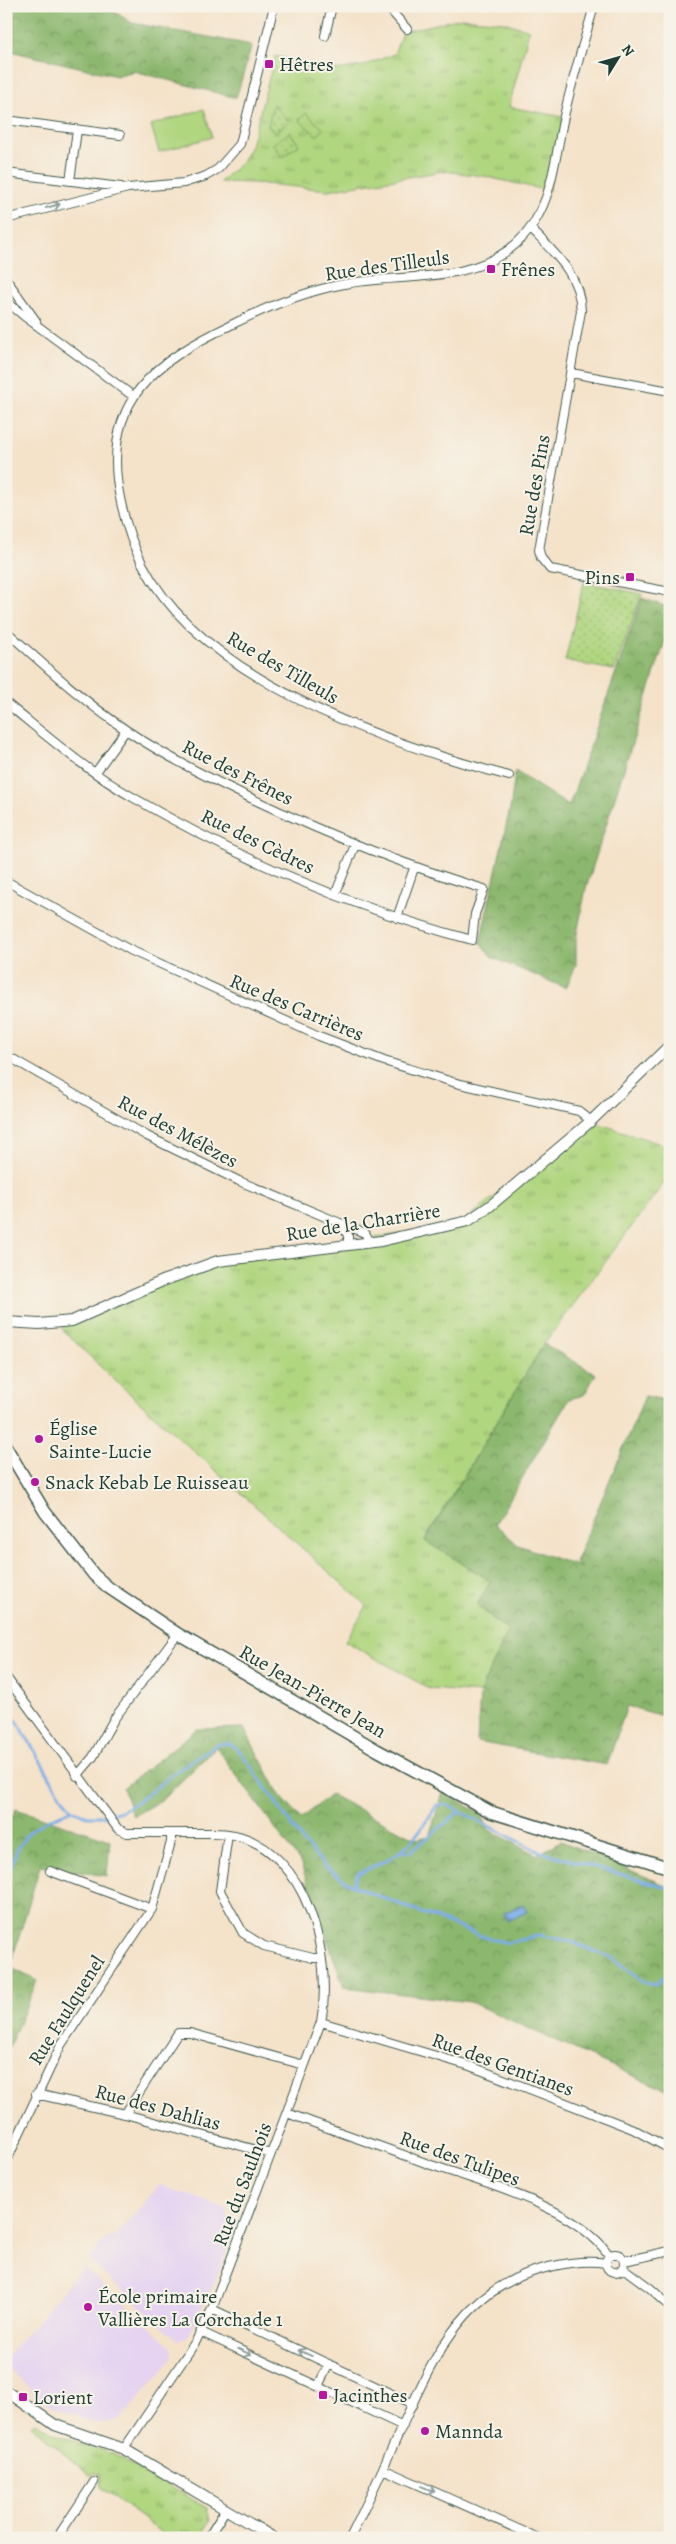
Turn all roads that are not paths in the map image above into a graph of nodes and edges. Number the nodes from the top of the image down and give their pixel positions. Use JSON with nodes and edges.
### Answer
{"nodes":[{"id":1,"x":274,"y":6,"type":"edge"},
{"id":2,"x":332,"y":6,"type":"edge"},
{"id":3,"x":387,"y":6,"type":"edge"},
{"id":4,"x":594,"y":6,"type":"edge"},
{"id":5,"x":407,"y":29,"type":"dead end"},
{"id":6,"x":325,"y":36,"type":"dead end"},
{"id":7,"x":6,"y":120,"type":"edge"},
{"id":8,"x":77,"y":130,"type":"junction"},
{"id":9,"x":120,"y":135,"type":"dead end"},
{"id":10,"x":6,"y":173,"type":"edge"},
{"id":11,"x":70,"y":181,"type":"junction"},
{"id":12,"x":89,"y":183,"type":"junction"},
{"id":13,"x":128,"y":188,"type":"junction"},
{"id":14,"x":90,"y":196,"type":"junction"},
{"id":15,"x":6,"y":220,"type":"edge"},
{"id":16,"x":531,"y":229,"type":"junction"},
{"id":17,"x":6,"y":279,"type":"edge"},
{"id":18,"x":6,"y":301,"type":"edge"},
{"id":19,"x":44,"y":330,"type":"junction"},
{"id":20,"x":571,"y":373,"type":"junction"},
{"id":21,"x":670,"y":391,"type":"edge"},
{"id":22,"x":133,"y":396,"type":"junction"},
{"id":23,"x":670,"y":592,"type":"edge"},
{"id":24,"x":7,"y":633,"type":"edge"},
{"id":25,"x":6,"y":703,"type":"edge"},
{"id":26,"x":126,"y":730,"type":"junction"},
{"id":27,"x":96,"y":772,"type":"junction"},
{"id":28,"x":509,"y":776,"type":"dead end"},
{"id":29,"x":355,"y":845,"type":"junction"},
{"id":30,"x":414,"y":868,"type":"junction"},
{"id":31,"x":6,"y":881,"type":"edge"},
{"id":32,"x":484,"y":889,"type":"joint"},
{"id":33,"x":336,"y":895,"type":"junction"},
{"id":34,"x":397,"y":918,"type":"junction"},
{"id":35,"x":670,"y":1044,"type":"edge"},
{"id":36,"x":6,"y":1055,"type":"edge"},
{"id":37,"x":591,"y":1121,"type":"junction"},
{"id":38,"x":340,"y":1223,"type":"junction"},
{"id":39,"x":370,"y":1242,"type":"junction"},
{"id":40,"x":348,"y":1244,"type":"junction"},
{"id":41,"x":6,"y":1322,"type":"edge"},
{"id":42,"x":6,"y":1447,"type":"edge"},
{"id":43,"x":178,"y":1634,"type":"junction"},
{"id":44,"x":6,"y":1677,"type":"edge"},
{"id":45,"x":77,"y":1776,"type":"junction"},
{"id":46,"x":171,"y":1833,"type":"junction"},
{"id":47,"x":228,"y":1834,"type":"junction"},
{"id":48,"x":670,"y":1868,"type":"edge"},
{"id":49,"x":50,"y":1871,"type":"dead end"},
{"id":50,"x":152,"y":1909,"type":"junction"},
{"id":51,"x":321,"y":1958,"type":"junction"},
{"id":52,"x":321,"y":2022,"type":"junction"},
{"id":53,"x":304,"y":2065,"type":"junction"},
{"id":54,"x":36,"y":2094,"type":"junction"},
{"id":55,"x":287,"y":2113,"type":"junction"},
{"id":56,"x":125,"y":2114,"type":"junction"},
{"id":57,"x":670,"y":2149,"type":"edge"},
{"id":58,"x":271,"y":2154,"type":"junction"},
{"id":59,"x":6,"y":2162,"type":"edge"},
{"id":60,"x":670,"y":2251,"type":"edge"},
{"id":61,"x":607,"y":2259,"type":"junction"},
{"id":62,"x":623,"y":2265,"type":"junction"},
{"id":63,"x":670,"y":2306,"type":"edge"},
{"id":64,"x":212,"y":2309,"type":"junction"},
{"id":65,"x":201,"y":2332,"type":"junction"},
{"id":66,"x":329,"y":2364,"type":"junction"},
{"id":67,"x":318,"y":2386,"type":"junction"},
{"id":68,"x":6,"y":2391,"type":"edge"},
{"id":69,"x":412,"y":2404,"type":"junction"},
{"id":70,"x":403,"y":2426,"type":"junction"},
{"id":71,"x":124,"y":2448,"type":"junction"},
{"id":72,"x":383,"y":2469,"type":"junction"},
{"id":73,"x":94,"y":2482,"type":"dead end"},
{"id":74,"x":226,"y":2509,"type":"junction"},
{"id":75,"x":57,"y":2538,"type":"edge"},
{"id":76,"x":208,"y":2538,"type":"edge"},
{"id":77,"x":274,"y":2538,"type":"edge"},
{"id":78,"x":350,"y":2538,"type":"edge"},
{"id":79,"x":538,"y":2538,"type":"edge"}],
"edges":[{"from":1,"to":13,"type":"street"},
{"from":2,"to":6,"type":"street"},
{"from":3,"to":5,"type":"street"},
{"from":4,"to":16,"type":"street","name":"Rue des Tilleuls"},
{"from":7,"to":8,"type":"street"},
{"from":8,"to":9,"type":"street"},
{"from":8,"to":11,"type":"street"},
{"from":10,"to":11,"type":"street"},
{"from":11,"to":12,"type":"street"},
{"from":12,"to":13,"type":"street"},
{"from":12,"to":14,"type":"street"},
{"from":13,"to":14,"type":"street"},
{"from":15,"to":14,"type":"street","one_way":true},
{"from":16,"to":20,"type":"street","name":"Rue des Pins"},
{"from":16,"to":22,"type":"street","name":"Rue des Tilleuls"},
{"from":17,"to":19,"type":"street"},
{"from":18,"to":19,"type":"street"},
{"from":19,"to":22,"type":"street"},
{"from":20,"to":21,"type":"street"},
{"from":20,"to":23,"type":"street","name":"Rue des Pins"},
{"from":22,"to":28,"type":"street","name":"Rue des Tilleuls"},
{"from":24,"to":26,"type":"street","name":"Rue des Frênes"},
{"from":25,"to":27,"type":"street","name":"Rue des Cèdres"},
{"from":26,"to":27,"type":"street"},
{"from":26,"to":29,"type":"street","name":"Rue des Frênes"},
{"from":27,"to":33,"type":"street","name":"Rue des Cèdres"},
{"from":29,"to":30,"type":"street","name":"Rue des Frênes"},
{"from":29,"to":33,"type":"street"},
{"from":30,"to":32,"type":"street","name":"Rue des Frênes"},
{"from":30,"to":34,"type":"street"},
{"from":31,"to":37,"type":"street","name":"Rue des Carrières"},
{"from":32,"to":34,"type":"street","name":"Rue des Cèdres"},
{"from":33,"to":34,"type":"street","name":"Rue des Cèdres"},
{"from":35,"to":37,"type":"street","name":"Rue de la Charrière"},
{"from":36,"to":38,"type":"street","name":"Rue des Mélèzes"},
{"from":37,"to":39,"type":"street","name":"Rue de la Charrière"},
{"from":38,"to":39,"type":"street","name":"Rue des Mélèzes"},
{"from":38,"to":40,"type":"street"},
{"from":39,"to":40,"type":"street","name":"Rue de la Charrière"},
{"from":40,"to":41,"type":"street","name":"Rue de la Charrière"},
{"from":42,"to":43,"type":"main road","name":"Rue Jean-Pierre Jean"},
{"from":43,"to":45,"type":"street"},
{"from":43,"to":48,"type":"main road","name":"Rue Jean-Pierre Jean"},
{"from":44,"to":45,"type":"street"},
{"from":45,"to":46,"type":"street","name":"Rue du Saulnois"},
{"from":46,"to":47,"type":"street","name":"Rue du Saulnois"},
{"from":46,"to":50,"type":"street","name":"Rue Faulquenel"},
{"from":47,"to":51,"type":"street","name":"Rue du Saulnois"},
{"from":47,"to":51,"type":"street"},
{"from":49,"to":50,"type":"street"},
{"from":50,"to":54,"type":"street","name":"Rue Faulquenel"},
{"from":51,"to":52,"type":"street","name":"Rue du Saulnois"},
{"from":52,"to":53,"type":"street","name":"Rue du Saulnois"},
{"from":52,"to":57,"type":"street","name":"Rue des Gentianes"},
{"from":53,"to":55,"type":"street","name":"Rue du Saulnois"},
{"from":53,"to":56,"type":"street"},
{"from":54,"to":56,"type":"street","name":"Rue des Dahlias"},
{"from":54,"to":59,"type":"street","name":"Rue Faulquenel"},
{"from":55,"to":58,"type":"street","name":"Rue du Saulnois"},
{"from":55,"to":61,"type":"street","name":"Rue des Tulipes"},
{"from":56,"to":58,"type":"street","name":"Rue des Dahlias"},
{"from":58,"to":64,"type":"street","name":"Rue du Saulnois"},
{"from":60,"to":62,"type":"street"},
{"from":61,"to":62,"type":"street"},
{"from":61,"to":62,"type":"street"},
{"from":61,"to":69,"type":"street"},
{"from":62,"to":63,"type":"street"},
{"from":64,"to":65,"type":"street","name":"Rue du Saulnois"},
{"from":66,"to":64,"type":"street","one_way":true},
{"from":65,"to":67,"type":"street","one_way":true},
{"from":65,"to":71,"type":"street","name":"Rue du Saulnois"},
{"from":66,"to":67,"type":"street"},
{"from":66,"to":69,"type":"street"},
{"from":67,"to":70,"type":"street"},
{"from":68,"to":71,"type":"street"},
{"from":69,"to":70,"type":"street"},
{"from":70,"to":72,"type":"street"},
{"from":71,"to":74,"type":"street"},
{"from":72,"to":78,"type":"street"},
{"from":72,"to":79,"type":"street","one_way":true},
{"from":73,"to":75,"type":"street"},
{"from":74,"to":76,"type":"street"},
{"from":74,"to":77,"type":"street"}]}
